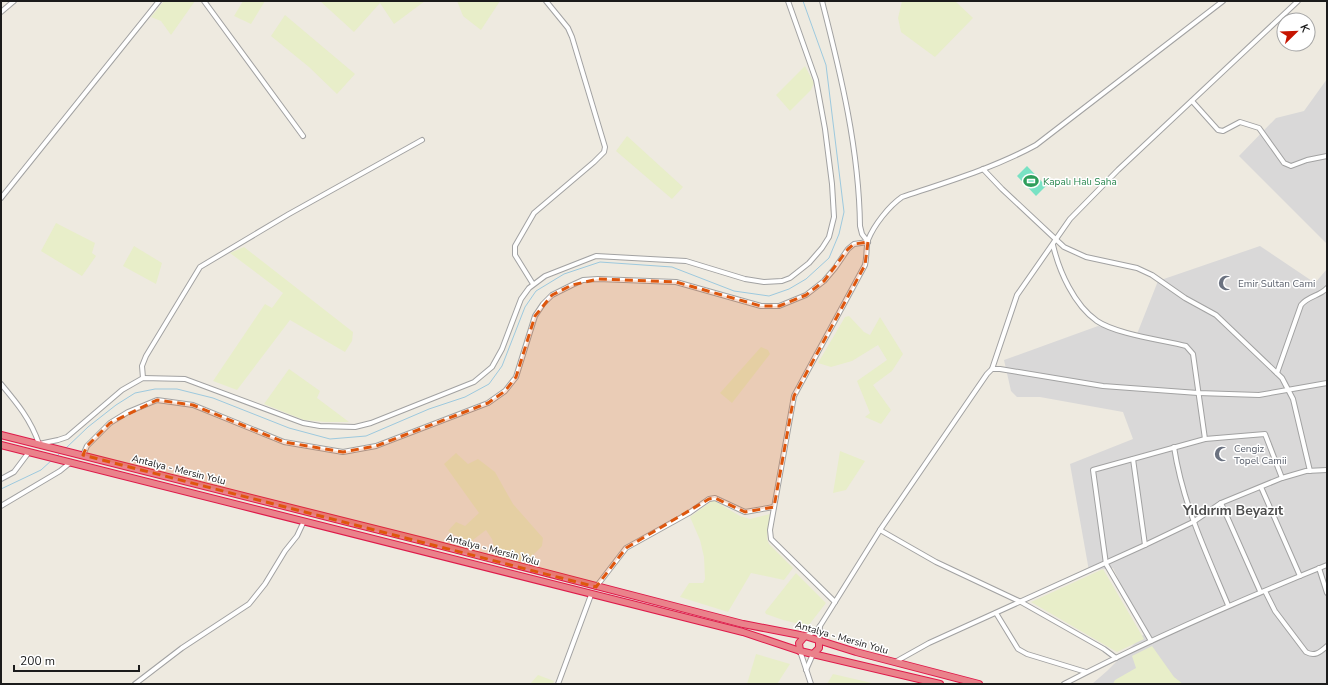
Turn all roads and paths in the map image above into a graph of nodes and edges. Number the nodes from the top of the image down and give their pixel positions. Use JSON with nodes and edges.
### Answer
{"nodes":[{"id":1,"x":14,"y":1,"type":"edge"},
{"id":2,"x":159,"y":1,"type":"edge"},
{"id":3,"x":204,"y":1,"type":"edge"},
{"id":4,"x":546,"y":1,"type":"edge"},
{"id":5,"x":788,"y":1,"type":"edge"},
{"id":6,"x":822,"y":1,"type":"edge"},
{"id":7,"x":1223,"y":1,"type":"edge"},
{"id":8,"x":1298,"y":1,"type":"edge"},
{"id":9,"x":1,"y":12,"type":"edge"},
{"id":10,"x":1192,"y":101,"type":"junction"},
{"id":11,"x":303,"y":136,"type":"dead end"},
{"id":12,"x":422,"y":140,"type":"dead end"},
{"id":13,"x":1327,"y":156,"type":"edge"},
{"id":14,"x":983,"y":169,"type":"junction"},
{"id":15,"x":1,"y":198,"type":"edge"},
{"id":16,"x":1057,"y":240,"type":"junction"},
{"id":17,"x":868,"y":242,"type":"junction"},
{"id":18,"x":1053,"y":245,"type":"junction"},
{"id":19,"x":533,"y":284,"type":"junction"},
{"id":20,"x":1327,"y":288,"type":"edge"},
{"id":21,"x":992,"y":369,"type":"junction"},
{"id":22,"x":1276,"y":373,"type":"junction"},
{"id":23,"x":143,"y":378,"type":"junction"},
{"id":24,"x":1327,"y":383,"type":"edge"},
{"id":25,"x":1,"y":384,"type":"edge"},
{"id":26,"x":1289,"y":390,"type":"junction"},
{"id":27,"x":1198,"y":393,"type":"junction"},
{"id":28,"x":1,"y":435,"type":"edge"},
{"id":29,"x":1206,"y":439,"type":"junction"},
{"id":30,"x":39,"y":444,"type":"junction"},
{"id":31,"x":1,"y":445,"type":"edge"},
{"id":32,"x":1174,"y":448,"type":"junction"},
{"id":33,"x":29,"y":452,"type":"junction"},
{"id":34,"x":83,"y":455,"type":"junction"},
{"id":35,"x":1133,"y":459,"type":"junction"},
{"id":36,"x":69,"y":462,"type":"junction"},
{"id":37,"x":1327,"y":470,"type":"edge"},
{"id":38,"x":1310,"y":471,"type":"junction"},
{"id":39,"x":1282,"y":478,"type":"junction"},
{"id":40,"x":1,"y":479,"type":"edge"},
{"id":41,"x":1261,"y":487,"type":"junction"},
{"id":42,"x":1221,"y":504,"type":"junction"},
{"id":43,"x":1,"y":506,"type":"edge"},
{"id":44,"x":774,"y":507,"type":"junction"},
{"id":45,"x":304,"y":521,"type":"junction"},
{"id":46,"x":1192,"y":522,"type":"junction"},
{"id":47,"x":880,"y":530,"type":"junction"},
{"id":48,"x":1146,"y":545,"type":"junction"},
{"id":49,"x":1106,"y":564,"type":"junction"},
{"id":50,"x":1327,"y":565,"type":"edge"},
{"id":51,"x":1319,"y":568,"type":"junction"},
{"id":52,"x":1300,"y":576,"type":"junction"},
{"id":53,"x":596,"y":587,"type":"junction"},
{"id":54,"x":1262,"y":591,"type":"junction"},
{"id":55,"x":1327,"y":593,"type":"edge"},
{"id":56,"x":590,"y":595,"type":"junction"},
{"id":57,"x":835,"y":602,"type":"junction"},
{"id":58,"x":1021,"y":602,"type":"junction"},
{"id":59,"x":1228,"y":605,"type":"junction"},
{"id":60,"x":996,"y":612,"type":"junction"},
{"id":61,"x":820,"y":626,"type":"junction"},
{"id":62,"x":805,"y":636,"type":"junction"},
{"id":63,"x":819,"y":640,"type":"junction"},
{"id":64,"x":1152,"y":641,"type":"junction"},
{"id":65,"x":1327,"y":646,"type":"edge"},
{"id":66,"x":800,"y":651,"type":"junction"},
{"id":67,"x":813,"y":654,"type":"junction"},
{"id":68,"x":1116,"y":658,"type":"junction"},
{"id":69,"x":895,"y":662,"type":"junction"},
{"id":70,"x":806,"y":671,"type":"junction"},
{"id":71,"x":1086,"y":672,"type":"junction"},
{"id":72,"x":135,"y":684,"type":"edge"},
{"id":73,"x":558,"y":684,"type":"edge"},
{"id":74,"x":811,"y":684,"type":"edge"},
{"id":75,"x":940,"y":684,"type":"edge"},
{"id":76,"x":979,"y":684,"type":"edge"},
{"id":77,"x":1064,"y":684,"type":"edge"}],
"edges":[{"from":1,"to":9,"type":"street"},
{"from":2,"to":15,"type":"street"},
{"from":3,"to":11,"type":"street"},
{"from":4,"to":19,"type":"street"},
{"from":5,"to":19,"type":"street"},
{"from":6,"to":17,"type":"street"},
{"from":7,"to":14,"type":"street"},
{"from":8,"to":10,"type":"street"},
{"from":10,"to":13,"type":"street"},
{"from":10,"to":16,"type":"street"},
{"from":12,"to":23,"type":"street"},
{"from":14,"to":16,"type":"street"},
{"from":14,"to":17,"type":"street"},
{"from":16,"to":18,"type":"street"},
{"from":16,"to":22,"type":"street"},
{"from":17,"to":34,"type":"street"},
{"from":17,"to":44,"type":"street"},
{"from":18,"to":21,"type":"street"},
{"from":18,"to":27,"type":"street"},
{"from":19,"to":23,"type":"street"},
{"from":20,"to":22,"type":"street"},
{"from":21,"to":27,"type":"street"},
{"from":21,"to":47,"type":"street"},
{"from":22,"to":26,"type":"street"},
{"from":23,"to":30,"type":"street"},
{"from":24,"to":26,"type":"street"},
{"from":25,"to":30,"type":"street"},
{"from":26,"to":27,"type":"street"},
{"from":26,"to":38,"type":"street"},
{"from":27,"to":29,"type":"street"},
{"from":28,"to":30,"type":"highway","name":"Antalya - Mersin Yolu"},
{"from":29,"to":32,"type":"street"},
{"from":29,"to":39,"type":"street"},
{"from":30,"to":34,"type":"highway","name":"Antalya - Mersin Yolu"},
{"from":31,"to":33,"type":"highway","name":"Antalya - Mersin Yolu"},
{"from":32,"to":35,"type":"street"},
{"from":32,"to":46,"type":"street"},
{"from":33,"to":36,"type":"highway","name":"Antalya - Mersin Yolu"},
{"from":33,"to":40,"type":"street"},
{"from":34,"to":53,"type":"highway","name":"Antalya - Mersin Yolu"},
{"from":35,"to":48,"type":"street"},
{"from":35,"to":49,"type":"street"},
{"from":36,"to":43,"type":"street"},
{"from":36,"to":45,"type":"highway","name":"Antalya - Mersin Yolu"},
{"from":37,"to":38,"type":"street"},
{"from":38,"to":39,"type":"street"},
{"from":39,"to":41,"type":"street"},
{"from":41,"to":42,"type":"street"},
{"from":41,"to":52,"type":"street"},
{"from":42,"to":46,"type":"street"},
{"from":42,"to":54,"type":"street"},
{"from":44,"to":53,"type":"street"},
{"from":44,"to":57,"type":"street"},
{"from":45,"to":56,"type":"highway","name":"Antalya - Mersin Yolu"},
{"from":45,"to":72,"type":"street"},
{"from":46,"to":48,"type":"street"},
{"from":46,"to":59,"type":"street"},
{"from":47,"to":57,"type":"street"},
{"from":47,"to":58,"type":"street"},
{"from":48,"to":49,"type":"street"},
{"from":49,"to":58,"type":"street"},
{"from":49,"to":64,"type":"street"},
{"from":50,"to":51,"type":"street"},
{"from":51,"to":52,"type":"street"},
{"from":51,"to":55,"type":"street"},
{"from":52,"to":54,"type":"street"},
{"from":53,"to":62,"type":"highway","name":"Antalya - Mersin Yolu"},
{"from":54,"to":59,"type":"street"},
{"from":54,"to":65,"type":"street"},
{"from":56,"to":66,"type":"highway","name":"Antalya - Mersin Yolu"},
{"from":56,"to":73,"type":"street"},
{"from":57,"to":61,"type":"street"},
{"from":58,"to":60,"type":"street"},
{"from":58,"to":68,"type":"street"},
{"from":59,"to":64,"type":"street"},
{"from":60,"to":69,"type":"street"},
{"from":60,"to":71,"type":"street"},
{"from":61,"to":62,"type":"street"},
{"from":61,"to":63,"type":"street"},
{"from":62,"to":63,"type":"highway","name":"Antalya - Mersin Yolu"},
{"from":62,"to":66,"type":"highway"},
{"from":63,"to":67,"type":"highway"},
{"from":63,"to":69,"type":"highway","name":"Antalya - Mersin Yolu"},
{"from":64,"to":68,"type":"street"},
{"from":66,"to":67,"type":"highway","name":"Antalya - Mersin Yolu"},
{"from":66,"to":70,"type":"street"},
{"from":67,"to":70,"type":"street"},
{"from":67,"to":75,"type":"highway","name":"Antalya - Mersin Yolu"},
{"from":68,"to":71,"type":"street"},
{"from":69,"to":76,"type":"highway","name":"Antalya - Mersin Yolu"},
{"from":70,"to":74,"type":"street"},
{"from":71,"to":77,"type":"street"}]}
